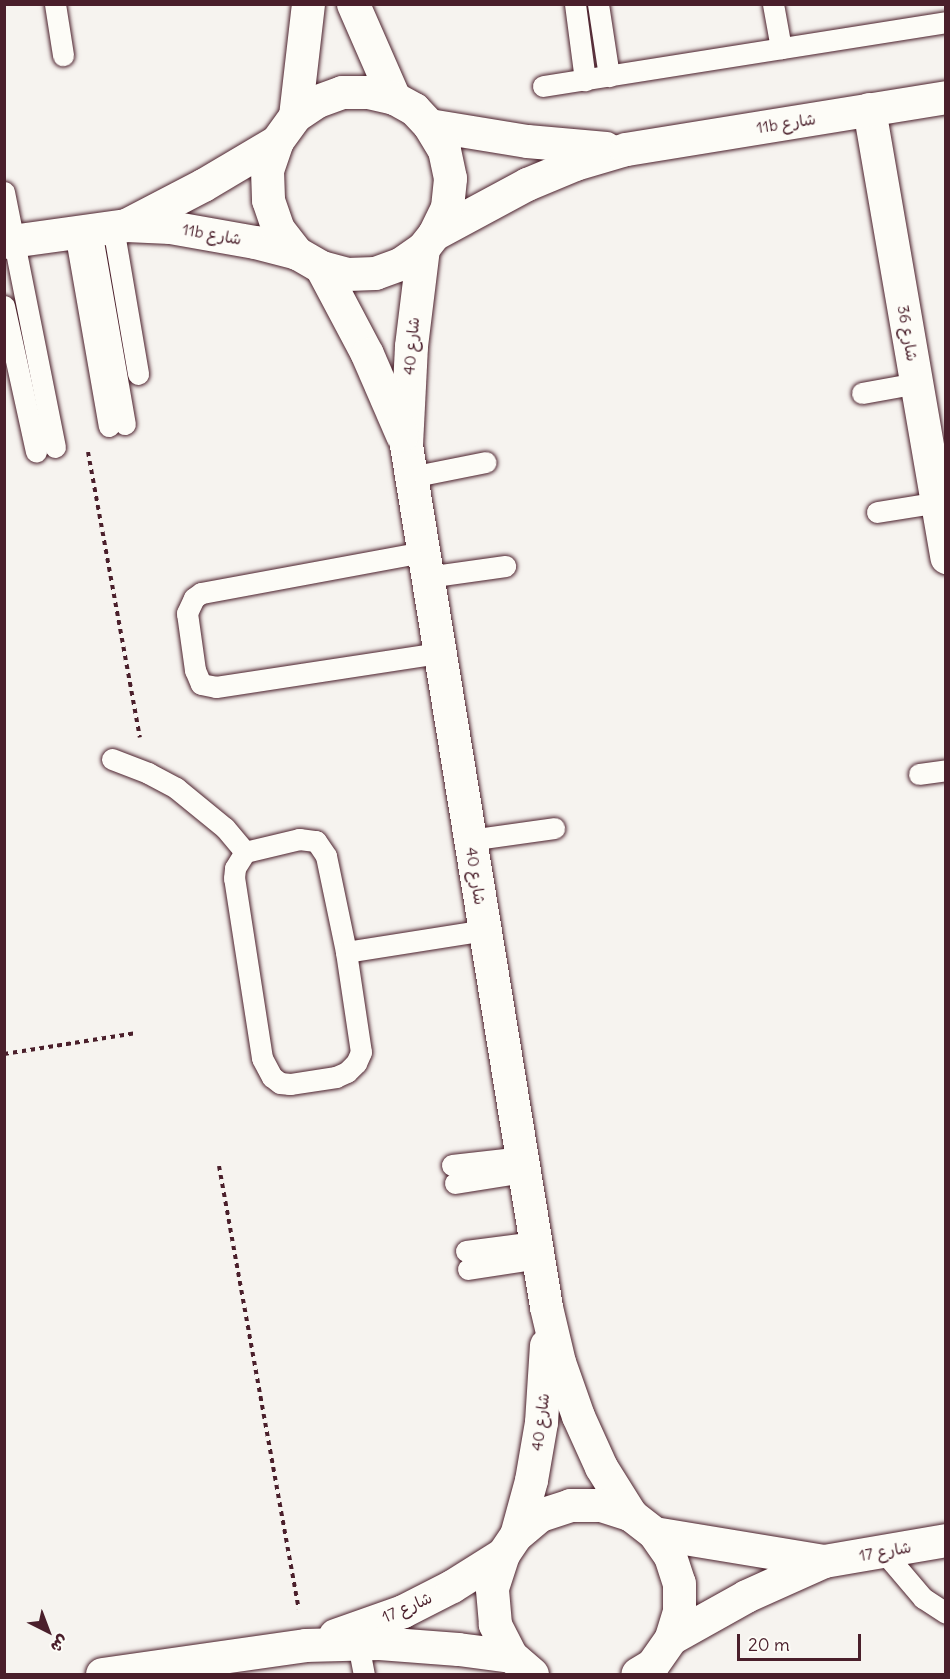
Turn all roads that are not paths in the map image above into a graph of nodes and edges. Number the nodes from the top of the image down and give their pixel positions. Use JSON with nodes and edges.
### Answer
{"nodes":[{"id":1,"x":55,"y":4,"type":"edge"},
{"id":2,"x":308,"y":4,"type":"edge"},
{"id":3,"x":353,"y":4,"type":"edge"},
{"id":4,"x":575,"y":4,"type":"edge"},
{"id":5,"x":598,"y":4,"type":"edge"},
{"id":6,"x":773,"y":4,"type":"edge"},
{"id":7,"x":945,"y":22,"type":"edge"},
{"id":8,"x":781,"y":48,"type":"junction"},
{"id":9,"x":63,"y":55,"type":"dead end"},
{"id":10,"x":609,"y":76,"type":"junction"},
{"id":11,"x":585,"y":80,"type":"junction"},
{"id":12,"x":543,"y":86,"type":"dead end"},
{"id":13,"x":945,"y":97,"type":"edge"},
{"id":14,"x":394,"y":98,"type":"junction"},
{"id":15,"x":869,"y":109,"type":"junction"},
{"id":16,"x":429,"y":125,"type":"junction"},
{"id":17,"x":286,"y":128,"type":"junction"},
{"id":18,"x":626,"y":149,"type":"junction"},
{"id":19,"x":4,"y":192,"type":"edge"},
{"id":20,"x":101,"y":228,"type":"junction"},
{"id":21,"x":429,"y":241,"type":"junction"},
{"id":22,"x":9,"y":242,"type":"edge"},
{"id":23,"x":309,"y":260,"type":"junction"},
{"id":24,"x":4,"y":306,"type":"edge"},
{"id":25,"x":138,"y":374,"type":"dead end"},
{"id":26,"x":917,"y":383,"type":"junction"},
{"id":27,"x":862,"y":393,"type":"dead end"},
{"id":28,"x":117,"y":425,"type":"dead end"},
{"id":29,"x":406,"y":445,"type":"junction"},
{"id":30,"x":486,"y":462,"type":"dead end"},
{"id":31,"x":411,"y":477,"type":"junction"},
{"id":32,"x":941,"y":502,"type":"edge"},
{"id":33,"x":877,"y":512,"type":"dead end"},
{"id":34,"x":945,"y":556,"type":"edge"},
{"id":35,"x":425,"y":565,"type":"junction"},
{"id":36,"x":505,"y":566,"type":"dead end"},
{"id":37,"x":439,"y":653,"type":"junction"},
{"id":38,"x":112,"y":759,"type":"dead end"},
{"id":39,"x":945,"y":770,"type":"edge"},
{"id":40,"x":919,"y":774,"type":"dead end"},
{"id":41,"x":554,"y":828,"type":"dead end"},
{"id":42,"x":470,"y":840,"type":"junction"},
{"id":43,"x":245,"y":852,"type":"junction"},
{"id":44,"x":485,"y":930,"type":"junction"},
{"id":45,"x":346,"y":952,"type":"junction"},
{"id":46,"x":523,"y":1164,"type":"junction"},
{"id":47,"x":453,"y":1174,"type":"dead end"},
{"id":48,"x":537,"y":1250,"type":"junction"},
{"id":49,"x":467,"y":1260,"type":"dead end"},
{"id":50,"x":546,"y":1307,"type":"junction"},
{"id":51,"x":643,"y":1524,"type":"junction"},
{"id":52,"x":945,"y":1540,"type":"edge"},
{"id":53,"x":509,"y":1545,"type":"junction"},
{"id":54,"x":883,"y":1551,"type":"junction"},
{"id":55,"x":824,"y":1561,"type":"junction"},
{"id":56,"x":945,"y":1612,"type":"edge"},
{"id":57,"x":671,"y":1638,"type":"junction"},
{"id":58,"x":305,"y":1645,"type":"junction"},
{"id":59,"x":361,"y":1659,"type":"edge"},
{"id":60,"x":521,"y":1665,"type":"edge"},
{"id":61,"x":178,"y":1668,"type":"edge"},
{"id":62,"x":102,"y":1674,"type":"edge"},
{"id":63,"x":637,"y":1674,"type":"edge"}],
"edges":[{"from":1,"to":9,"type":"lane"},
{"from":2,"to":17,"type":"street"},
{"from":3,"to":14,"type":"street"},
{"from":4,"to":11,"type":"lane"},
{"from":5,"to":10,"type":"lane"},
{"from":6,"to":8,"type":"lane"},
{"from":7,"to":8,"type":"lane"},
{"from":8,"to":10,"type":"lane"},
{"from":10,"to":11,"type":"lane"},
{"from":11,"to":12,"type":"lane"},
{"from":13,"to":15,"type":"street","name":"11b شارع"},
{"from":14,"to":16,"type":"street"},
{"from":14,"to":17,"type":"street"},
{"from":15,"to":18,"type":"street","name":"11b شارع"},
{"from":15,"to":26,"type":"street","name":"شارع 36"},
{"from":16,"to":18,"type":"street","name":"11b شارع"},
{"from":16,"to":21,"type":"street"},
{"from":17,"to":20,"type":"street","name":"11b شارع"},
{"from":17,"to":23,"type":"street"},
{"from":18,"to":21,"type":"street","name":"11b شارع"},
{"from":19,"to":22,"type":"lane"},
{"from":20,"to":22,"type":"street","name":"11b شارع"},
{"from":20,"to":23,"type":"street","name":"11b شارع"},
{"from":20,"to":25,"type":"lane"},
{"from":20,"to":28,"type":"lane"},
{"from":21,"to":23,"type":"street"},
{"from":21,"to":29,"type":"street","name":"شارع 40"},
{"from":22,"to":24,"type":"lane"},
{"from":23,"to":29,"type":"street","name":"شارع 40"},
{"from":26,"to":27,"type":"lane"},
{"from":26,"to":32,"type":"street","name":"شارع 36"},
{"from":29,"to":31,"type":"street","name":"شارع 40"},
{"from":30,"to":31,"type":"lane"},
{"from":31,"to":35,"type":"street","name":"شارع 40"},
{"from":32,"to":33,"type":"lane"},
{"from":32,"to":34,"type":"street","name":"شارع 36"},
{"from":35,"to":36,"type":"lane"},
{"from":35,"to":37,"type":"street","name":"شارع 40"},
{"from":35,"to":37,"type":"lane"},
{"from":37,"to":42,"type":"street","name":"شارع 40"},
{"from":38,"to":43,"type":"lane"},
{"from":39,"to":40,"type":"lane"},
{"from":41,"to":42,"type":"lane"},
{"from":42,"to":44,"type":"street","name":"شارع 40"},
{"from":43,"to":45,"type":"lane"},
{"from":43,"to":45,"type":"lane"},
{"from":44,"to":45,"type":"lane"},
{"from":44,"to":46,"type":"street","name":"شارع 40"},
{"from":46,"to":47,"type":"lane"},
{"from":46,"to":48,"type":"street","name":"شارع 40"},
{"from":48,"to":49,"type":"lane"},
{"from":48,"to":50,"type":"street","name":"شارع 40"},
{"from":50,"to":51,"type":"street","name":"شارع 40"},
{"from":50,"to":53,"type":"street","name":"شارع 40"},
{"from":51,"to":53,"type":"street","name":"شارع 17"},
{"from":51,"to":55,"type":"street","name":"شارع 17"},
{"from":51,"to":57,"type":"street","name":"شارع 40"},
{"from":52,"to":54,"type":"street","name":"شارع 17"},
{"from":53,"to":58,"type":"street","name":"شارع 17"},
{"from":53,"to":60,"type":"street","name":"شارع 40"},
{"from":54,"to":55,"type":"street","name":"شارع 17"},
{"from":54,"to":56,"type":"lane"},
{"from":55,"to":57,"type":"street","name":"شارع 17"},
{"from":57,"to":63,"type":"street"},
{"from":58,"to":59,"type":"street","name":"شارع 17"},
{"from":58,"to":61,"type":"street","name":"شارع 17"},
{"from":59,"to":60,"type":"street","name":"شارع 17"},
{"from":61,"to":62,"type":"street","name":"شارع 17"}]}
